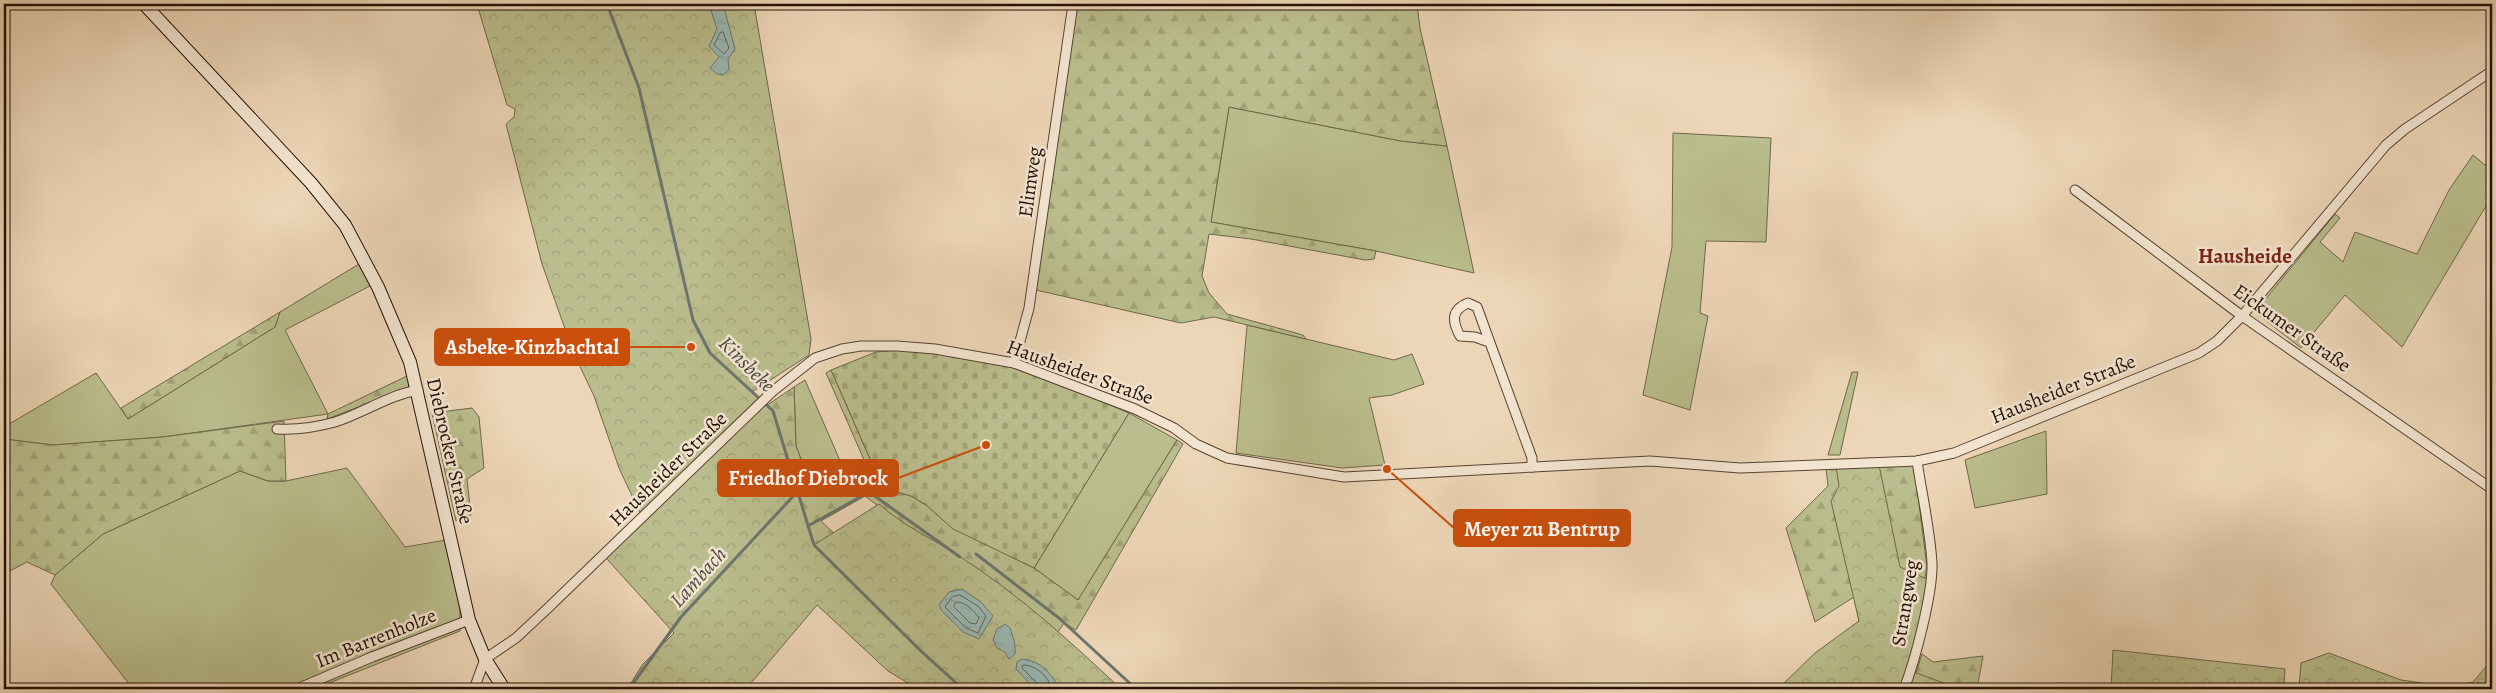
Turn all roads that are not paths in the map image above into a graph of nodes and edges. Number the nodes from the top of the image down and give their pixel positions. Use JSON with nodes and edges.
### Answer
{"nodes":[{"id":1,"x":144,"y":4,"type":"edge"},
{"id":2,"x":1073,"y":4,"type":"edge"},
{"id":3,"x":2492,"y":72,"type":"edge"},
{"id":4,"x":2075,"y":190,"type":"dead end"},
{"id":5,"x":2242,"y":316,"type":"junction"},
{"id":6,"x":1490,"y":342,"type":"junction"},
{"id":7,"x":1014,"y":364,"type":"junction"},
{"id":8,"x":418,"y":390,"type":"junction"},
{"id":9,"x":277,"y":429,"type":"dead end"},
{"id":10,"x":1917,"y":461,"type":"junction"},
{"id":11,"x":1532,"y":467,"type":"junction"},
{"id":12,"x":2492,"y":489,"type":"edge"},
{"id":13,"x":469,"y":620,"type":"junction"},
{"id":14,"x":485,"y":659,"type":"junction"},
{"id":15,"x":296,"y":689,"type":"edge"},
{"id":16,"x":474,"y":689,"type":"edge"},
{"id":17,"x":504,"y":689,"type":"edge"},
{"id":18,"x":1904,"y":689,"type":"edge"}],
"edges":[{"from":1,"to":8,"type":"main road","name":"Diebrocker Straße"},
{"from":2,"to":7,"type":"street","name":"Elimweg"},
{"from":3,"to":5,"type":"street","name":"Hausheider Straße"},
{"from":4,"to":5,"type":"street","name":"Eickumer Straße"},
{"from":5,"to":10,"type":"street","name":"Hausheider Straße"},
{"from":5,"to":12,"type":"street","name":"Eickumer Straße"},
{"from":6,"to":6,"type":"street"},
{"from":6,"to":11,"type":"street"},
{"from":7,"to":11,"type":"street","name":"Hausheider Straße"},
{"from":7,"to":14,"type":"street","name":"Hausheider Straße"},
{"from":8,"to":9,"type":"street"},
{"from":8,"to":13,"type":"main road","name":"Diebrocker Straße"},
{"from":10,"to":11,"type":"street","name":"Hausheider Straße"},
{"from":10,"to":18,"type":"street","name":"Strangweg"},
{"from":13,"to":14,"type":"main road","name":"Diebrocker Straße"},
{"from":13,"to":15,"type":"street","name":"Im Barrenholze"},
{"from":14,"to":16,"type":"street"},
{"from":14,"to":17,"type":"main road","name":"Diebrocker Straße"}]}
